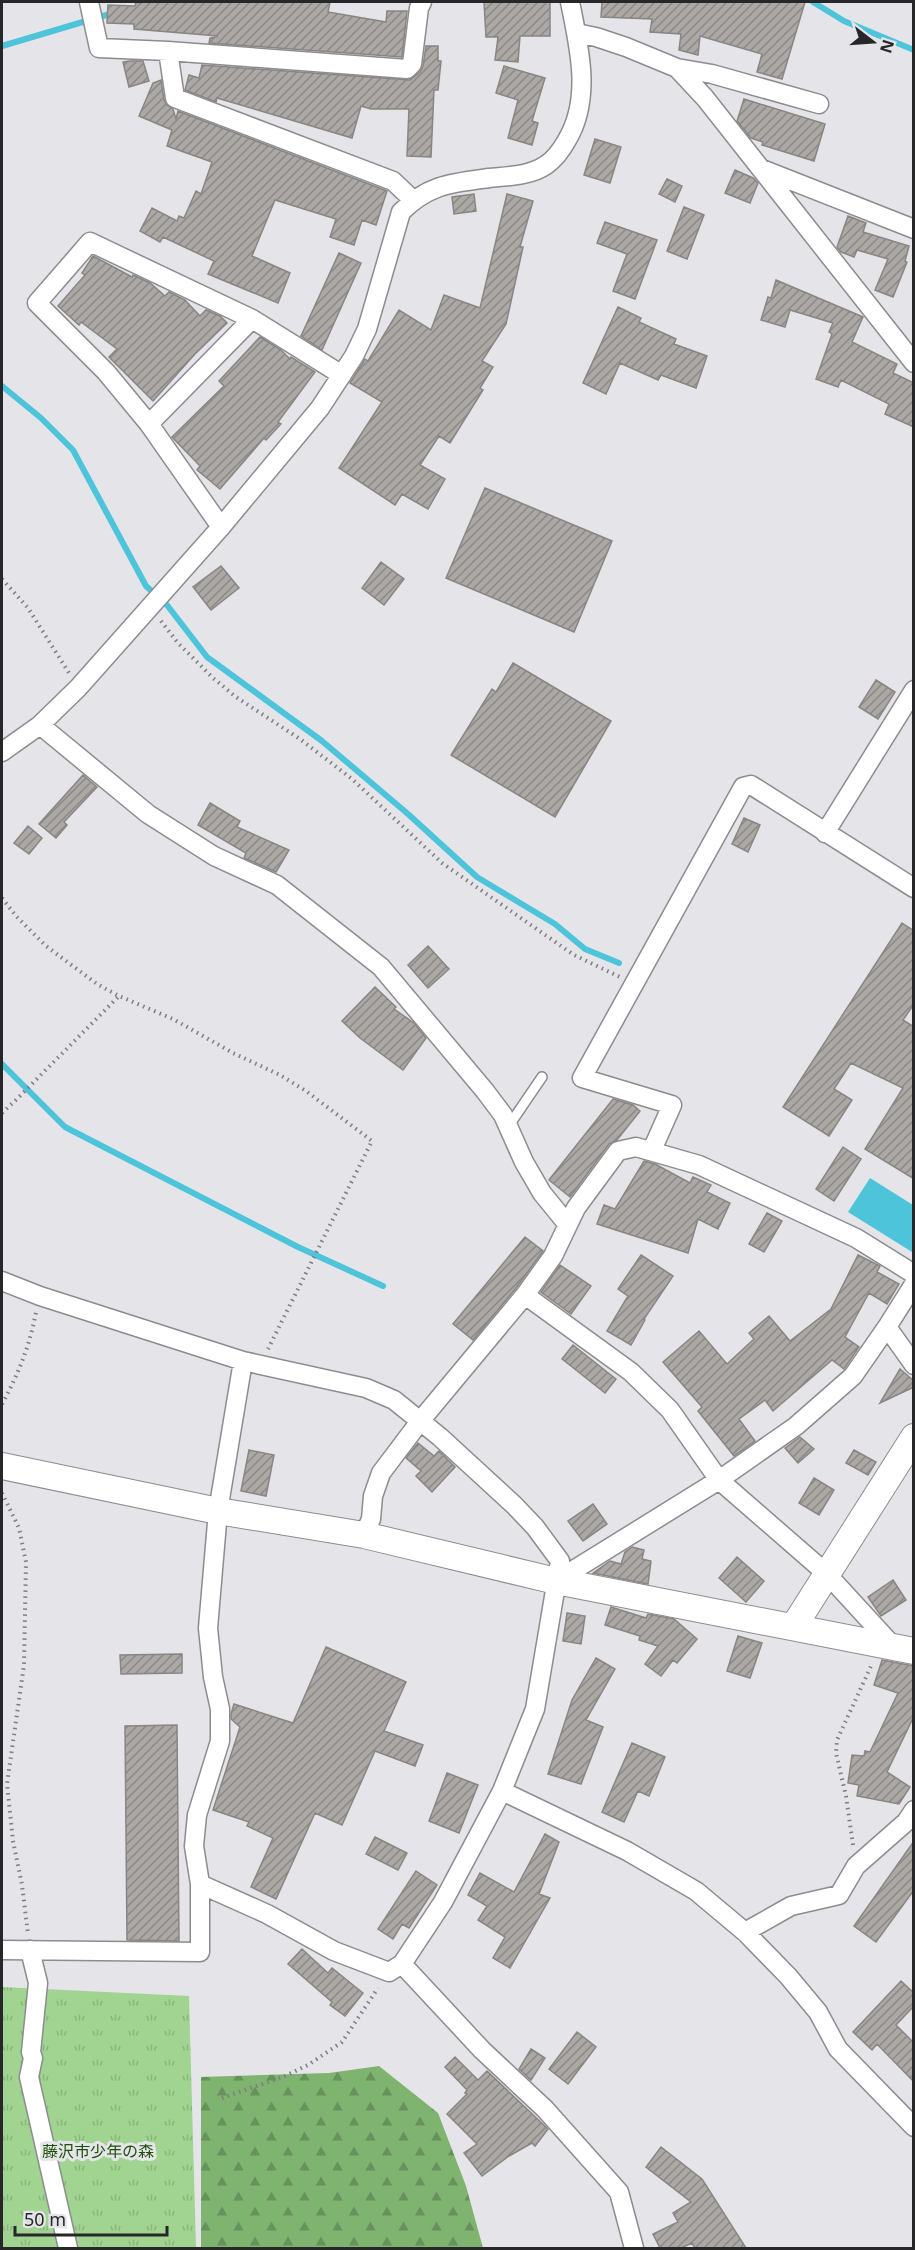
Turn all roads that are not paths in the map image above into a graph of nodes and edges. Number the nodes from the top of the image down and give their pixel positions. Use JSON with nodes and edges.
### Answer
{"nodes":[{"id":1,"x":88,"y":2,"type":"edge"},
{"id":2,"x":423,"y":2,"type":"edge"},
{"id":3,"x":570,"y":2,"type":"edge"},
{"id":4,"x":576,"y":33,"type":"junction"},
{"id":5,"x":168,"y":51,"type":"junction"},
{"id":6,"x":677,"y":68,"type":"junction"},
{"id":7,"x":819,"y":104,"type":"dead end"},
{"id":8,"x":761,"y":169,"type":"junction"},
{"id":9,"x":413,"y":200,"type":"junction"},
{"id":10,"x":914,"y":229,"type":"edge"},
{"id":11,"x":252,"y":319,"type":"junction"},
{"id":12,"x":914,"y":363,"type":"edge"},
{"id":13,"x":342,"y":375,"type":"junction"},
{"id":14,"x":149,"y":424,"type":"junction"},
{"id":15,"x":221,"y":527,"type":"junction"},
{"id":16,"x":914,"y":690,"type":"edge"},
{"id":17,"x":40,"y":725,"type":"junction"},
{"id":18,"x":2,"y":752,"type":"edge"},
{"id":19,"x":825,"y":833,"type":"junction"},
{"id":20,"x":914,"y":888,"type":"edge"},
{"id":21,"x":542,"y":1077,"type":"dead end"},
{"id":22,"x":508,"y":1127,"type":"junction"},
{"id":23,"x":652,"y":1150,"type":"junction"},
{"id":24,"x":568,"y":1225,"type":"junction"},
{"id":25,"x":914,"y":1274,"type":"edge"},
{"id":26,"x":2,"y":1281,"type":"edge"},
{"id":27,"x":914,"y":1284,"type":"edge"},
{"id":28,"x":525,"y":1294,"type":"junction"},
{"id":29,"x":887,"y":1327,"type":"junction"},
{"id":30,"x":252,"y":1363,"type":"junction"},
{"id":31,"x":914,"y":1365,"type":"edge"},
{"id":32,"x":421,"y":1420,"type":"junction"},
{"id":33,"x":914,"y":1437,"type":"edge"},
{"id":34,"x":2,"y":1466,"type":"edge"},
{"id":35,"x":719,"y":1480,"type":"junction"},
{"id":36,"x":218,"y":1511,"type":"junction"},
{"id":37,"x":364,"y":1535,"type":"junction"},
{"id":38,"x":827,"y":1574,"type":"junction"},
{"id":39,"x":556,"y":1581,"type":"junction"},
{"id":40,"x":794,"y":1626,"type":"junction"},
{"id":41,"x":896,"y":1647,"type":"edge"},
{"id":42,"x":502,"y":1791,"type":"junction"},
{"id":43,"x":914,"y":1810,"type":"edge"},
{"id":44,"x":200,"y":1884,"type":"junction"},
{"id":45,"x":745,"y":1932,"type":"junction"},
{"id":46,"x":2,"y":1950,"type":"edge"},
{"id":47,"x":30,"y":1950,"type":"junction"},
{"id":48,"x":395,"y":1968,"type":"junction"},
{"id":49,"x":914,"y":2127,"type":"edge"},
{"id":50,"x":68,"y":2248,"type":"edge"},
{"id":51,"x":634,"y":2248,"type":"edge"}],
"edges":[{"from":1,"to":5,"type":"street"},
{"from":2,"to":5,"type":"street"},
{"from":3,"to":4,"type":"street"},
{"from":4,"to":6,"type":"street"},
{"from":4,"to":9,"type":"street"},
{"from":5,"to":9,"type":"street"},
{"from":6,"to":7,"type":"street"},
{"from":6,"to":8,"type":"street"},
{"from":8,"to":10,"type":"street"},
{"from":8,"to":12,"type":"street"},
{"from":9,"to":13,"type":"street"},
{"from":11,"to":13,"type":"street"},
{"from":11,"to":14,"type":"street"},
{"from":11,"to":14,"type":"street"},
{"from":13,"to":15,"type":"street"},
{"from":14,"to":15,"type":"street"},
{"from":15,"to":17,"type":"street"},
{"from":16,"to":19,"type":"street"},
{"from":17,"to":18,"type":"street"},
{"from":17,"to":22,"type":"street"},
{"from":19,"to":20,"type":"street"},
{"from":19,"to":23,"type":"street"},
{"from":21,"to":22,"type":"lane"},
{"from":22,"to":24,"type":"street"},
{"from":23,"to":24,"type":"street"},
{"from":23,"to":25,"type":"street"},
{"from":24,"to":28,"type":"street"},
{"from":26,"to":30,"type":"street"},
{"from":27,"to":29,"type":"street"},
{"from":28,"to":32,"type":"street"},
{"from":28,"to":35,"type":"street"},
{"from":29,"to":31,"type":"street"},
{"from":29,"to":35,"type":"street"},
{"from":30,"to":32,"type":"street"},
{"from":30,"to":36,"type":"street"},
{"from":32,"to":37,"type":"street"},
{"from":32,"to":39,"type":"street"},
{"from":33,"to":38,"type":"street"},
{"from":34,"to":36,"type":"street"},
{"from":35,"to":38,"type":"street"},
{"from":35,"to":39,"type":"street"},
{"from":36,"to":37,"type":"street"},
{"from":36,"to":44,"type":"street"},
{"from":37,"to":39,"type":"street"},
{"from":38,"to":40,"type":"street"},
{"from":38,"to":41,"type":"street"},
{"from":39,"to":40,"type":"street"},
{"from":39,"to":42,"type":"street"},
{"from":40,"to":41,"type":"street"},
{"from":42,"to":45,"type":"street"},
{"from":42,"to":48,"type":"street"},
{"from":43,"to":45,"type":"street"},
{"from":44,"to":47,"type":"street"},
{"from":44,"to":48,"type":"street"},
{"from":45,"to":49,"type":"street"},
{"from":46,"to":47,"type":"street"},
{"from":47,"to":50,"type":"street"},
{"from":48,"to":51,"type":"street"}]}
